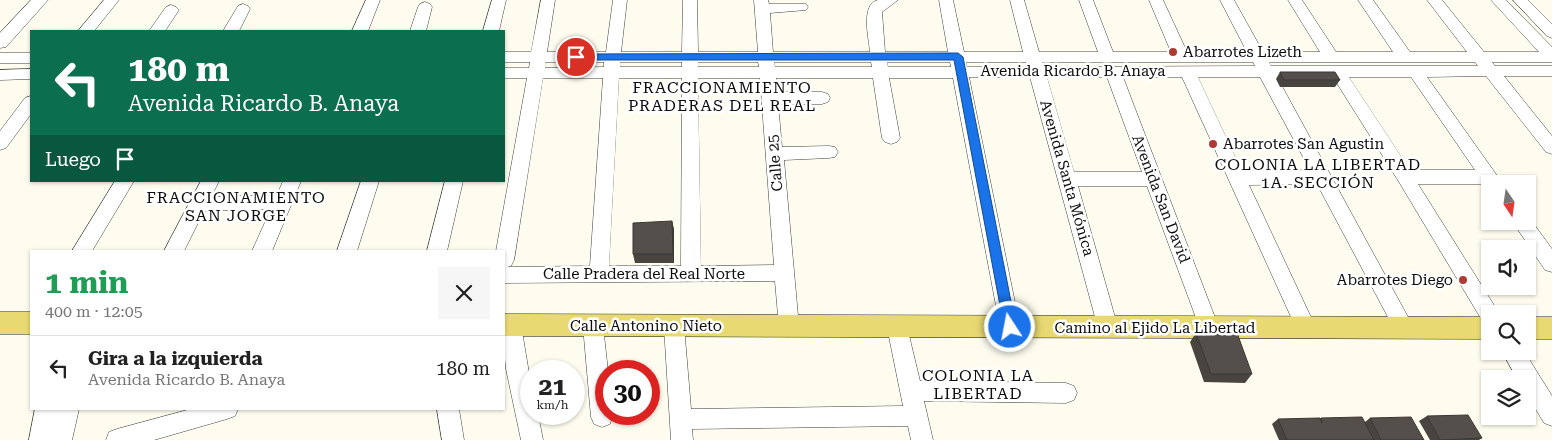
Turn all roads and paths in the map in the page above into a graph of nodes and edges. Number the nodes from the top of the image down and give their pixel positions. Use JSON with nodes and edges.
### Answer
{"nodes":[{"id":1,"x":41,"y":0,"type":"edge"},
{"id":2,"x":112,"y":0,"type":"edge"},
{"id":3,"x":373,"y":0,"type":"edge"},
{"id":4,"x":499,"y":0,"type":"edge"},
{"id":5,"x":548,"y":0,"type":"edge"},
{"id":6,"x":620,"y":0,"type":"edge"},
{"id":7,"x":690,"y":0,"type":"edge"},
{"id":8,"x":891,"y":0,"type":"edge"},
{"id":9,"x":946,"y":0,"type":"edge"},
{"id":10,"x":1017,"y":0,"type":"edge"},
{"id":11,"x":1086,"y":0,"type":"edge"},
{"id":12,"x":1156,"y":0,"type":"edge"},
{"id":13,"x":1227,"y":0,"type":"edge"},
{"id":14,"x":1295,"y":0,"type":"edge"},
{"id":15,"x":1365,"y":0,"type":"edge"},
{"id":16,"x":1434,"y":0,"type":"edge"},
{"id":17,"x":1498,"y":0,"type":"edge"},
{"id":18,"x":1520,"y":0,"type":"edge"},
{"id":19,"x":761,"y":4,"type":"edge"},
{"id":20,"x":424,"y":7,"type":"dead end"},
{"id":21,"x":801,"y":7,"type":"dead end"},
{"id":22,"x":242,"y":9,"type":"dead end"},
{"id":23,"x":171,"y":10,"type":"dead end"},
{"id":24,"x":87,"y":30,"type":"edge"},
{"id":25,"x":158,"y":30,"type":"edge"},
{"id":26,"x":232,"y":30,"type":"edge"},
{"id":27,"x":360,"y":30,"type":"edge"},
{"id":28,"x":418,"y":30,"type":"edge"},
{"id":29,"x":491,"y":30,"type":"edge"},
{"id":30,"x":1552,"y":33,"type":"edge"},
{"id":31,"x":0,"y":43,"type":"edge"},
{"id":32,"x":1552,"y":56,"type":"edge"},
{"id":33,"x":505,"y":57,"type":"edge"},
{"id":34,"x":1478,"y":57,"type":"junction"},
{"id":35,"x":0,"y":58,"type":"edge"},
{"id":36,"x":30,"y":58,"type":"edge"},
{"id":37,"x":766,"y":64,"type":"junction"},
{"id":38,"x":879,"y":64,"type":"junction"},
{"id":39,"x":959,"y":64,"type":"junction"},
{"id":40,"x":1035,"y":64,"type":"junction"},
{"id":41,"x":1110,"y":64,"type":"junction"},
{"id":42,"x":1184,"y":64,"type":"junction"},
{"id":43,"x":1262,"y":64,"type":"junction"},
{"id":44,"x":1334,"y":64,"type":"junction"},
{"id":45,"x":1410,"y":64,"type":"junction"},
{"id":46,"x":538,"y":65,"type":"junction"},
{"id":47,"x":612,"y":65,"type":"junction"},
{"id":48,"x":691,"y":65,"type":"junction"},
{"id":49,"x":1490,"y":71,"type":"junction"},
{"id":50,"x":1552,"y":71,"type":"edge"},
{"id":51,"x":505,"y":73,"type":"edge"},
{"id":52,"x":0,"y":74,"type":"edge"},
{"id":53,"x":30,"y":74,"type":"edge"},
{"id":54,"x":769,"y":98,"type":"junction"},
{"id":55,"x":822,"y":98,"type":"dead end"},
{"id":56,"x":30,"y":103,"type":"edge"},
{"id":57,"x":891,"y":138,"type":"dead end"},
{"id":58,"x":0,"y":144,"type":"edge"},
{"id":59,"x":1552,"y":148,"type":"edge"},
{"id":60,"x":829,"y":152,"type":"dead end"},
{"id":61,"x":774,"y":154,"type":"junction"},
{"id":62,"x":1488,"y":175,"type":"edge"},
{"id":63,"x":1323,"y":177,"type":"junction"},
{"id":64,"x":1405,"y":177,"type":"junction"},
{"id":65,"x":1237,"y":178,"type":"junction"},
{"id":66,"x":1067,"y":179,"type":"junction"},
{"id":67,"x":1154,"y":179,"type":"junction"},
{"id":68,"x":1481,"y":180,"type":"edge"},
{"id":69,"x":124,"y":182,"type":"edge"},
{"id":70,"x":209,"y":182,"type":"edge"},
{"id":71,"x":292,"y":182,"type":"edge"},
{"id":72,"x":370,"y":182,"type":"edge"},
{"id":73,"x":454,"y":182,"type":"edge"},
{"id":74,"x":283,"y":202,"type":"junction"},
{"id":75,"x":198,"y":204,"type":"junction"},
{"id":76,"x":1527,"y":230,"type":"edge"},
{"id":77,"x":83,"y":250,"type":"edge"},
{"id":78,"x":175,"y":250,"type":"edge"},
{"id":79,"x":262,"y":250,"type":"edge"},
{"id":80,"x":346,"y":250,"type":"edge"},
{"id":81,"x":437,"y":250,"type":"edge"},
{"id":82,"x":505,"y":254,"type":"edge"},
{"id":83,"x":1552,"y":264,"type":"edge"},
{"id":84,"x":784,"y":273,"type":"junction"},
{"id":85,"x":505,"y":275,"type":"edge"},
{"id":86,"x":599,"y":275,"type":"junction"},
{"id":87,"x":691,"y":275,"type":"junction"},
{"id":88,"x":1483,"y":305,"type":"edge"},
{"id":89,"x":0,"y":323,"type":"edge"},
{"id":90,"x":30,"y":323,"type":"edge"},
{"id":91,"x":507,"y":325,"type":"edge"},
{"id":92,"x":592,"y":326,"type":"junction"},
{"id":93,"x":674,"y":326,"type":"junction"},
{"id":94,"x":789,"y":327,"type":"junction"},
{"id":95,"x":896,"y":327,"type":"junction"},
{"id":96,"x":1010,"y":327,"type":"junction"},
{"id":97,"x":1108,"y":328,"type":"junction"},
{"id":98,"x":1209,"y":328,"type":"junction"},
{"id":99,"x":1306,"y":328,"type":"junction"},
{"id":100,"x":1404,"y":328,"type":"junction"},
{"id":101,"x":1481,"y":328,"type":"edge"},
{"id":102,"x":1536,"y":328,"type":"edge"},
{"id":103,"x":1552,"y":328,"type":"edge"},
{"id":104,"x":596,"y":360,"type":"edge"},
{"id":105,"x":1518,"y":360,"type":"edge"},
{"id":106,"x":510,"y":370,"type":"edge"},
{"id":107,"x":911,"y":391,"type":"junction"},
{"id":108,"x":1066,"y":393,"type":"dead end"},
{"id":109,"x":46,"y":410,"type":"edge"},
{"id":110,"x":68,"y":410,"type":"edge"},
{"id":111,"x":223,"y":410,"type":"edge"},
{"id":112,"x":448,"y":410,"type":"edge"},
{"id":113,"x":917,"y":416,"type":"junction"},
{"id":114,"x":1552,"y":416,"type":"edge"},
{"id":115,"x":681,"y":429,"type":"edge"},
{"id":116,"x":40,"y":440,"type":"edge"},
{"id":117,"x":62,"y":440,"type":"edge"},
{"id":118,"x":117,"y":440,"type":"edge"},
{"id":119,"x":453,"y":440,"type":"edge"},
{"id":120,"x":532,"y":440,"type":"edge"},
{"id":121,"x":922,"y":440,"type":"edge"}],
"edges":[{"from":1,"to":31,"type":"street"},
{"from":2,"to":24,"type":"street"},
{"from":3,"to":27,"type":"street"},
{"from":4,"to":29,"type":"street"},
{"from":5,"to":46,"type":"street"},
{"from":6,"to":47,"type":"street"},
{"from":7,"to":48,"type":"street"},
{"from":8,"to":38,"type":"street"},
{"from":9,"to":39,"type":"street"},
{"from":10,"to":40,"type":"street","name":"Avenida Santa Mónica"},
{"from":11,"to":41,"type":"street","name":"Avenida San David"},
{"from":12,"to":42,"type":"street"},
{"from":13,"to":43,"type":"street"},
{"from":14,"to":44,"type":"street"},
{"from":15,"to":45,"type":"street"},
{"from":16,"to":34,"type":"street"},
{"from":17,"to":32,"type":"street"},
{"from":18,"to":30,"type":"street"},
{"from":19,"to":21,"type":"street"},
{"from":19,"to":37,"type":"street","name":"Calle 25"},
{"from":20,"to":28,"type":"street"},
{"from":22,"to":26,"type":"street"},
{"from":23,"to":25,"type":"street"},
{"from":32,"to":34,"type":"street","name":"Avenida Ricardo B. Anaya"},
{"from":33,"to":46,"type":"street","name":"Avenida Ricardo B. Anaya"},
{"from":34,"to":45,"type":"street","name":"Avenida Ricardo B. Anaya"},
{"from":34,"to":49,"type":"street"},
{"from":35,"to":36,"type":"street"},
{"from":37,"to":38,"type":"street","name":"Avenida Ricardo B. Anaya"},
{"from":37,"to":48,"type":"street","name":"Avenida Ricardo B. Anaya"},
{"from":37,"to":54,"type":"street","name":"Calle 25"},
{"from":38,"to":39,"type":"street","name":"Avenida Ricardo B. Anaya"},
{"from":38,"to":57,"type":"street"},
{"from":39,"to":40,"type":"street","name":"Avenida Ricardo B. Anaya"},
{"from":39,"to":96,"type":"street"},
{"from":40,"to":41,"type":"street","name":"Avenida Ricardo B. Anaya"},
{"from":40,"to":66,"type":"street","name":"Avenida Santa Mónica"},
{"from":41,"to":42,"type":"street","name":"Avenida Ricardo B. Anaya"},
{"from":41,"to":67,"type":"street","name":"Avenida San David"},
{"from":42,"to":43,"type":"street","name":"Avenida Ricardo B. Anaya"},
{"from":42,"to":65,"type":"street"},
{"from":43,"to":44,"type":"street","name":"Avenida Ricardo B. Anaya"},
{"from":43,"to":63,"type":"street"},
{"from":44,"to":45,"type":"street","name":"Avenida Ricardo B. Anaya"},
{"from":44,"to":64,"type":"street"},
{"from":45,"to":49,"type":"street","name":"Avenida Ricardo B. Anaya"},
{"from":45,"to":62,"type":"street"},
{"from":46,"to":47,"type":"street","name":"Avenida Ricardo B. Anaya"},
{"from":46,"to":51,"type":"street","name":"Avenida Ricardo B. Anaya"},
{"from":46,"to":82,"type":"street"},
{"from":47,"to":48,"type":"street","name":"Avenida Ricardo B. Anaya"},
{"from":47,"to":86,"type":"street"},
{"from":48,"to":87,"type":"street"},
{"from":49,"to":50,"type":"street","name":"Avenida Ricardo B. Anaya"},
{"from":49,"to":59,"type":"street"},
{"from":52,"to":53,"type":"street"},
{"from":54,"to":55,"type":"street"},
{"from":54,"to":61,"type":"street","name":"Calle 25"},
{"from":56,"to":58,"type":"street"},
{"from":60,"to":61,"type":"street"},
{"from":61,"to":84,"type":"street","name":"Calle 25"},
{"from":63,"to":65,"type":"street"},
{"from":63,"to":100,"type":"street"},
{"from":64,"to":68,"type":"street"},
{"from":64,"to":88,"type":"street"},
{"from":65,"to":99,"type":"street"},
{"from":66,"to":67,"type":"street"},
{"from":66,"to":97,"type":"street","name":"Avenida Santa Mónica"},
{"from":67,"to":98,"type":"street","name":"Avenida San David"},
{"from":69,"to":77,"type":"street"},
{"from":70,"to":75,"type":"street"},
{"from":71,"to":74,"type":"street"},
{"from":72,"to":80,"type":"street"},
{"from":73,"to":81,"type":"street"},
{"from":74,"to":75,"type":"street"},
{"from":74,"to":79,"type":"street"},
{"from":75,"to":78,"type":"street"},
{"from":76,"to":83,"type":"street"},
{"from":84,"to":87,"type":"street","name":"Calle Pradera del Real Norte"},
{"from":84,"to":94,"type":"street","name":"Calle 25"},
{"from":85,"to":86,"type":"street","name":"Calle Pradera del Real Norte"},
{"from":86,"to":87,"type":"street","name":"Calle Pradera del Real Norte"},
{"from":89,"to":90,"type":"main road"},
{"from":91,"to":92,"type":"main road","name":"Calle Antonino Nieto"},
{"from":91,"to":106,"type":"street"},
{"from":92,"to":93,"type":"main road","name":"Calle Antonino Nieto"},
{"from":92,"to":104,"type":"street"},
{"from":93,"to":94,"type":"main road","name":"Calle Antonino Nieto"},
{"from":93,"to":115,"type":"street"},
{"from":94,"to":95,"type":"main road","name":"Camino al Ejido La Libertad"},
{"from":95,"to":96,"type":"main road","name":"Camino al Ejido La Libertad"},
{"from":95,"to":107,"type":"street"},
{"from":96,"to":97,"type":"main road","name":"Camino al Ejido La Libertad"},
{"from":97,"to":98,"type":"main road","name":"Camino al Ejido La Libertad"},
{"from":98,"to":99,"type":"main road","name":"Camino al Ejido La Libertad"},
{"from":99,"to":100,"type":"main road","name":"Camino al Ejido La Libertad"},
{"from":100,"to":101,"type":"main road","name":"Camino al Ejido La Libertad"},
{"from":102,"to":103,"type":"main road"},
{"from":105,"to":114,"type":"street"},
{"from":106,"to":120,"type":"street"},
{"from":107,"to":108,"type":"street"},
{"from":107,"to":113,"type":"street"},
{"from":109,"to":116,"type":"street"},
{"from":110,"to":117,"type":"street"},
{"from":111,"to":118,"type":"street"},
{"from":112,"to":119,"type":"street"},
{"from":113,"to":115,"type":"street"},
{"from":113,"to":121,"type":"street"}]}
